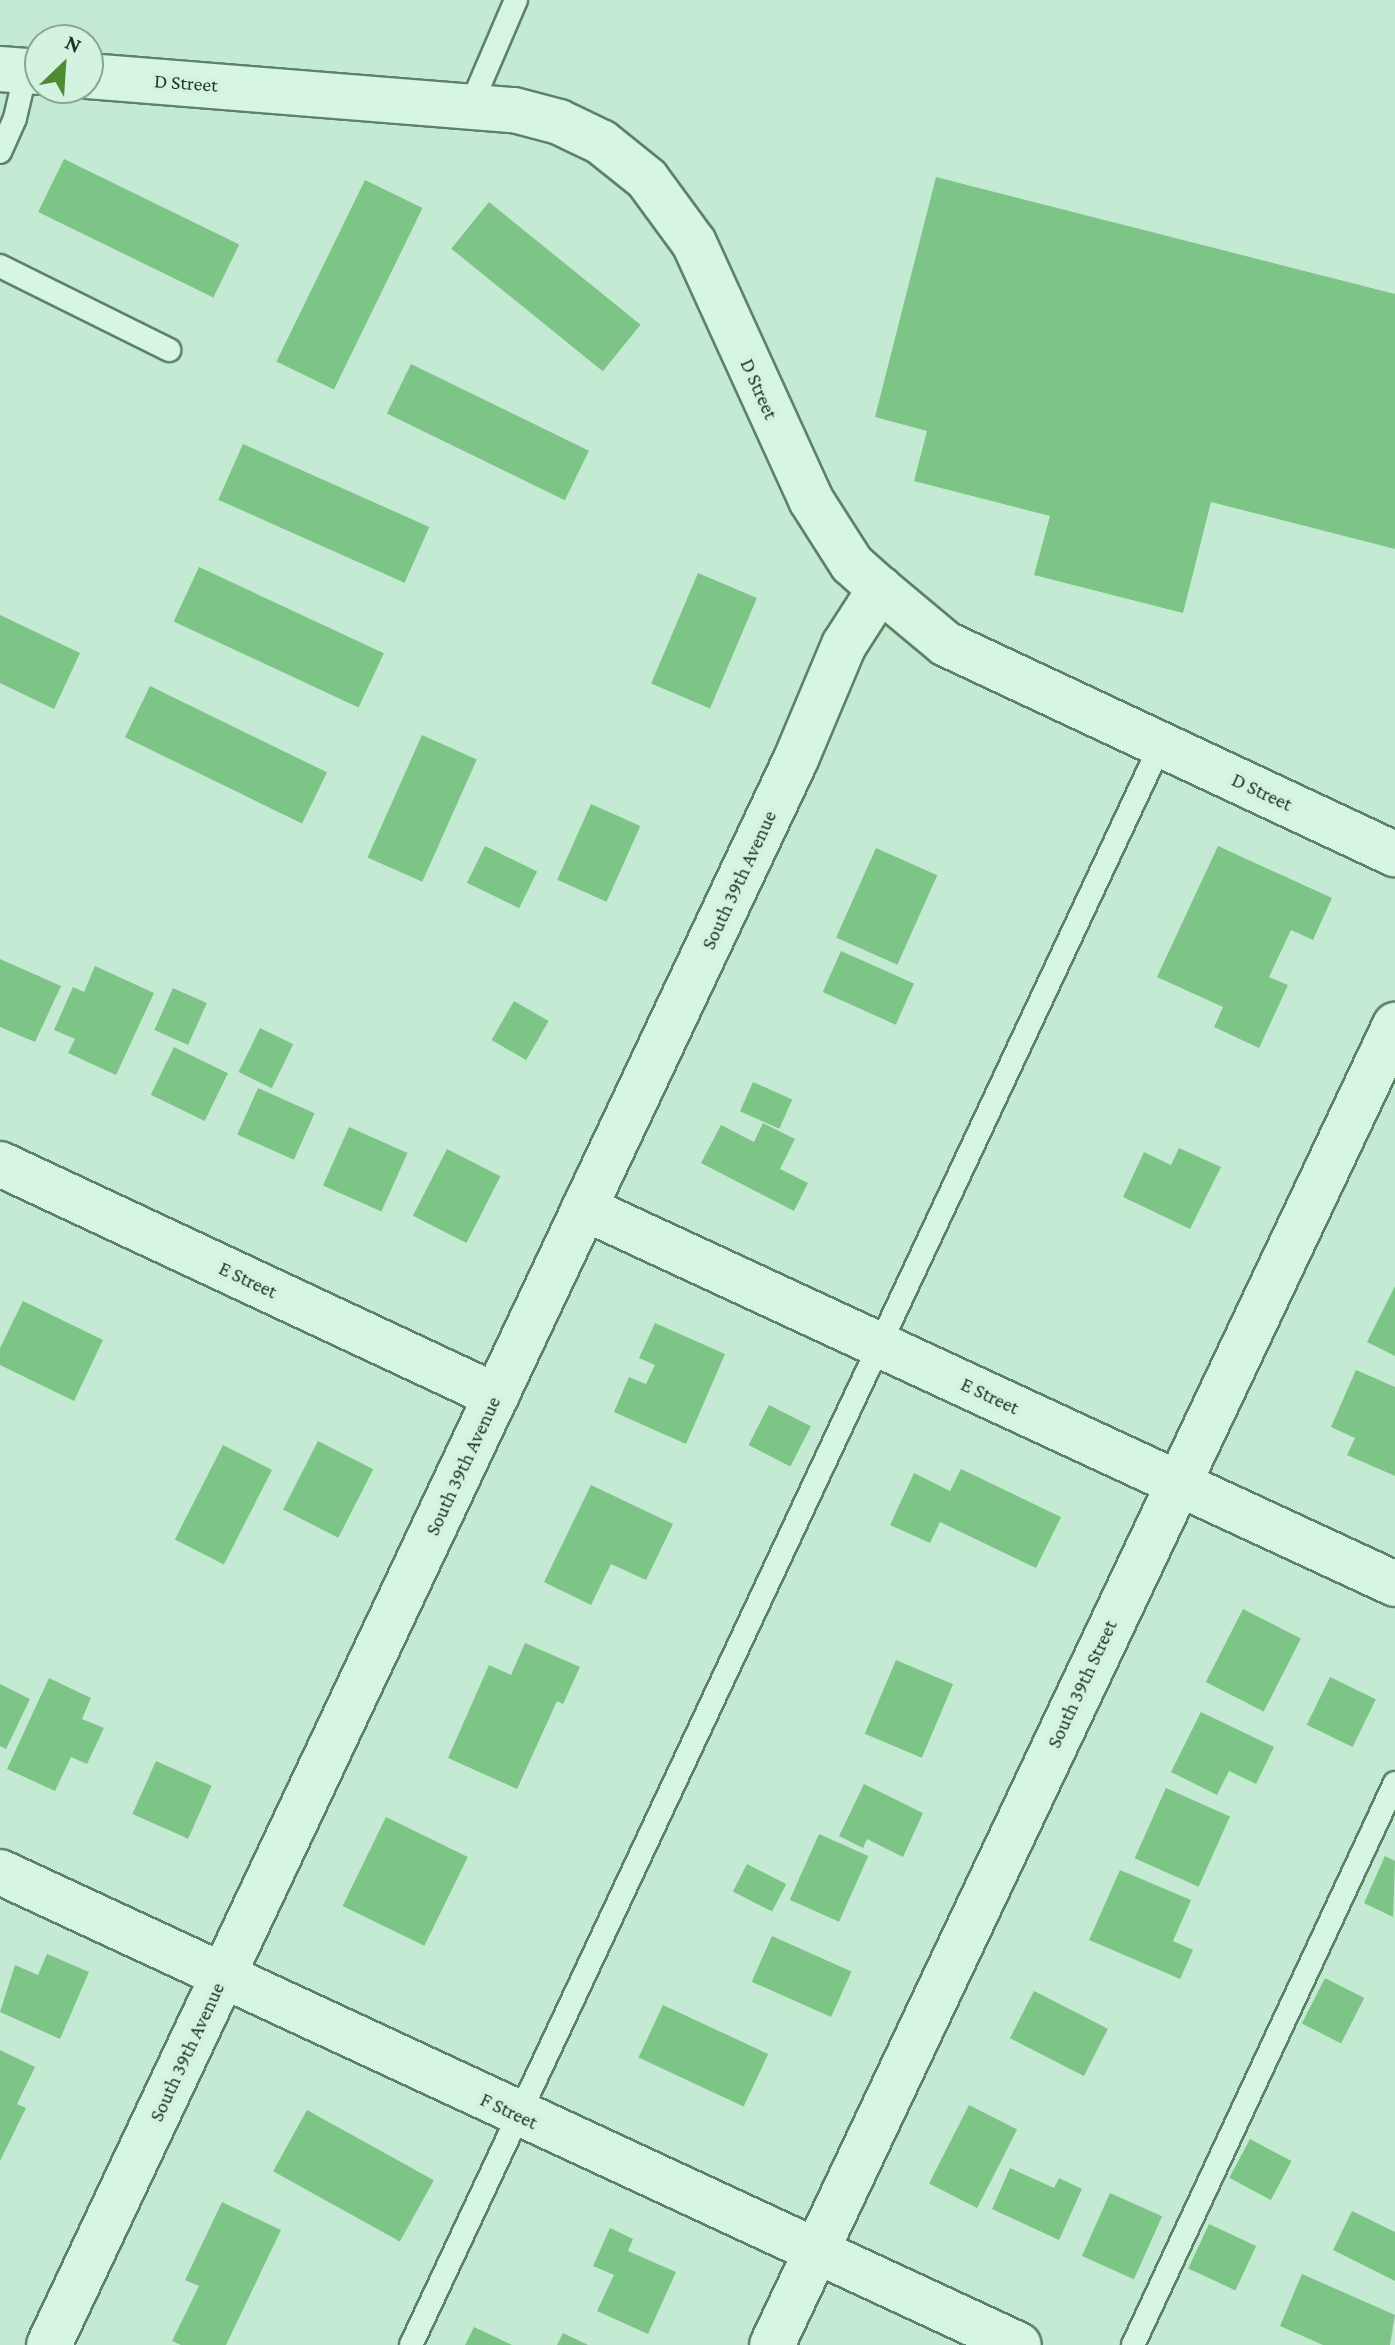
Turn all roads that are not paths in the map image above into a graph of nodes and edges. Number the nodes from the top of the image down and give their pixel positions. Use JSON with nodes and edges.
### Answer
{"nodes":[{"id":1,"x":516,"y":0,"type":"edge"},
{"id":2,"x":22,"y":71,"type":"edge"},
{"id":3,"x":104,"y":77,"type":"edge"},
{"id":4,"x":471,"y":105,"type":"junction"},
{"id":5,"x":0,"y":152,"type":"edge"},
{"id":6,"x":0,"y":266,"type":"edge"},
{"id":7,"x":169,"y":350,"type":"dead end"},
{"id":8,"x":880,"y":589,"type":"junction"},
{"id":9,"x":1161,"y":744,"type":"junction"},
{"id":10,"x":1395,"y":854,"type":"edge"},
{"id":11,"x":1395,"y":1025,"type":"edge"},
{"id":12,"x":0,"y":1164,"type":"edge"},
{"id":13,"x":584,"y":1208,"type":"junction"},
{"id":14,"x":878,"y":1345,"type":"junction"},
{"id":15,"x":496,"y":1396,"type":"junction"},
{"id":16,"x":1177,"y":1482,"type":"junction"},
{"id":17,"x":1395,"y":1584,"type":"edge"},
{"id":18,"x":1395,"y":1783,"type":"edge"},
{"id":19,"x":0,"y":1872,"type":"edge"},
{"id":20,"x":222,"y":1976,"type":"junction"},
{"id":21,"x":519,"y":2116,"type":"junction"},
{"id":22,"x":816,"y":2250,"type":"junction"},
{"id":23,"x":49,"y":2345,"type":"edge"},
{"id":24,"x":411,"y":2345,"type":"edge"},
{"id":25,"x":772,"y":2345,"type":"edge"},
{"id":26,"x":1019,"y":2345,"type":"edge"},
{"id":27,"x":1133,"y":2345,"type":"edge"}],
"edges":[{"from":1,"to":4,"type":"lane"},
{"from":2,"to":5,"type":"lane"},
{"from":3,"to":4,"type":"street","name":"D Street"},
{"from":4,"to":8,"type":"street","name":"D Street"},
{"from":6,"to":7,"type":"lane"},
{"from":8,"to":9,"type":"street","name":"D Street"},
{"from":8,"to":13,"type":"street","name":"South 39th Avenue"},
{"from":9,"to":10,"type":"street","name":"D Street"},
{"from":9,"to":14,"type":"lane"},
{"from":11,"to":16,"type":"street","name":"South 39th Street"},
{"from":12,"to":15,"type":"street","name":"E Street"},
{"from":13,"to":14,"type":"street","name":"E Street"},
{"from":13,"to":15,"type":"street","name":"South 39th Avenue"},
{"from":14,"to":16,"type":"street","name":"E Street"},
{"from":14,"to":21,"type":"lane"},
{"from":15,"to":20,"type":"street","name":"South 39th Avenue"},
{"from":16,"to":17,"type":"street","name":"E Street"},
{"from":16,"to":22,"type":"street","name":"South 39th Street"},
{"from":18,"to":27,"type":"lane"},
{"from":19,"to":20,"type":"street","name":"F Street"},
{"from":20,"to":21,"type":"street","name":"F Street"},
{"from":20,"to":23,"type":"street","name":"South 39th Avenue"},
{"from":21,"to":22,"type":"street","name":"F Street"},
{"from":21,"to":24,"type":"lane"},
{"from":22,"to":25,"type":"street","name":"South 39th Street"},
{"from":22,"to":26,"type":"street","name":"F Street"}]}
